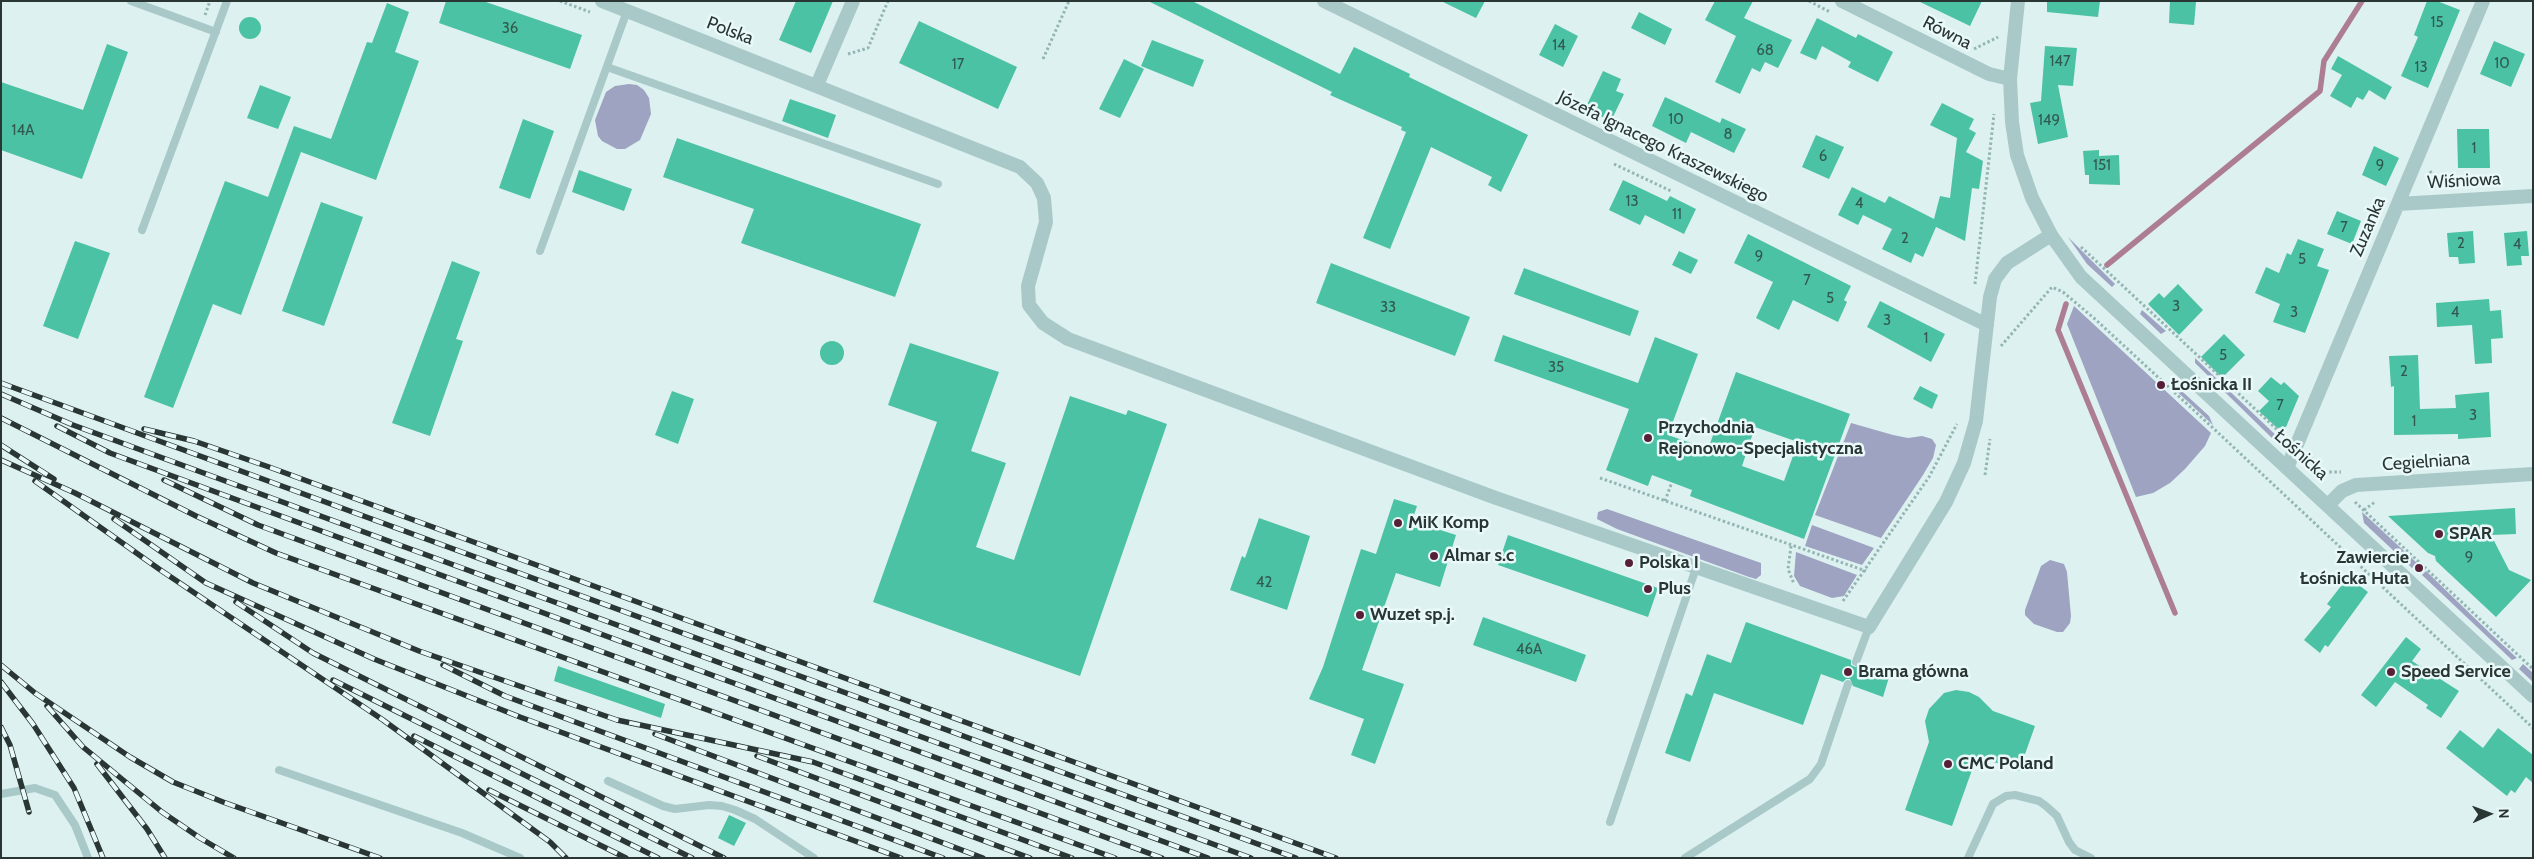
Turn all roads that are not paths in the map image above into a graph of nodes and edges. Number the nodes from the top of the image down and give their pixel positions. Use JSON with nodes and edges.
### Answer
{"nodes":[{"id":1,"x":131,"y":1,"type":"edge"},
{"id":2,"x":227,"y":1,"type":"edge"},
{"id":3,"x":602,"y":1,"type":"edge"},
{"id":4,"x":853,"y":1,"type":"edge"},
{"id":5,"x":1324,"y":1,"type":"edge"},
{"id":6,"x":1842,"y":1,"type":"edge"},
{"id":7,"x":2018,"y":1,"type":"edge"},
{"id":8,"x":2483,"y":1,"type":"edge"},
{"id":9,"x":627,"y":11,"type":"junction"},
{"id":10,"x":216,"y":32,"type":"junction"},
{"id":11,"x":607,"y":67,"type":"junction"},
{"id":12,"x":2010,"y":78,"type":"junction"},
{"id":13,"x":817,"y":85,"type":"junction"},
{"id":14,"x":938,"y":184,"type":"dead end"},
{"id":15,"x":2533,"y":196,"type":"edge"},
{"id":16,"x":2398,"y":204,"type":"junction"},
{"id":17,"x":142,"y":230,"type":"dead end"},
{"id":18,"x":2051,"y":235,"type":"junction"},
{"id":19,"x":540,"y":251,"type":"dead end"},
{"id":20,"x":1986,"y":325,"type":"junction"},
{"id":21,"x":2287,"y":468,"type":"junction"},
{"id":22,"x":2533,"y":474,"type":"edge"},
{"id":23,"x":2328,"y":505,"type":"junction"},
{"id":24,"x":1696,"y":568,"type":"junction"},
{"id":25,"x":1869,"y":627,"type":"junction"},
{"id":26,"x":1856,"y":662,"type":"dead end"},
{"id":27,"x":1848,"y":684,"type":"dead end"},
{"id":28,"x":2533,"y":696,"type":"edge"},
{"id":29,"x":279,"y":770,"type":"dead end"},
{"id":30,"x":608,"y":781,"type":"dead end"},
{"id":31,"x":1,"y":794,"type":"edge"},
{"id":32,"x":1610,"y":822,"type":"dead end"},
{"id":33,"x":88,"y":858,"type":"edge"},
{"id":34,"x":520,"y":858,"type":"edge"},
{"id":35,"x":814,"y":858,"type":"edge"},
{"id":36,"x":1685,"y":858,"type":"edge"},
{"id":37,"x":1968,"y":858,"type":"edge"},
{"id":38,"x":2091,"y":858,"type":"edge"}],
"edges":[{"from":1,"to":10,"type":"lane"},
{"from":2,"to":10,"type":"lane"},
{"from":3,"to":9,"type":"street","name":"Polska"},
{"from":4,"to":13,"type":"street"},
{"from":5,"to":20,"type":"street","name":"Józefa Ignacego Kraszewskiego"},
{"from":6,"to":12,"type":"street","name":"Równa"},
{"from":7,"to":12,"type":"street","name":"Łośnicka"},
{"from":8,"to":16,"type":"street","name":"Zuzanka"},
{"from":9,"to":11,"type":"lane"},
{"from":9,"to":13,"type":"street","name":"Polska"},
{"from":10,"to":17,"type":"lane"},
{"from":11,"to":14,"type":"lane"},
{"from":11,"to":19,"type":"lane"},
{"from":12,"to":18,"type":"street","name":"Łośnicka"},
{"from":13,"to":24,"type":"street","name":"Polska"},
{"from":15,"to":16,"type":"street","name":"Wiśniowa"},
{"from":16,"to":21,"type":"street","name":"Zuzanka"},
{"from":18,"to":20,"type":"street"},
{"from":18,"to":21,"type":"street","name":"Łośnicka"},
{"from":20,"to":25,"type":"street"},
{"from":21,"to":23,"type":"street","name":"Łośnicka"},
{"from":22,"to":23,"type":"street","name":"Cegielniana"},
{"from":23,"to":28,"type":"street","name":"Łośnicka"},
{"from":24,"to":25,"type":"street","name":"Polska"},
{"from":24,"to":32,"type":"lane"},
{"from":25,"to":26,"type":"lane"},
{"from":27,"to":36,"type":"lane"},
{"from":29,"to":34,"type":"lane"},
{"from":30,"to":35,"type":"lane"},
{"from":31,"to":33,"type":"lane"},
{"from":37,"to":38,"type":"lane"}]}
